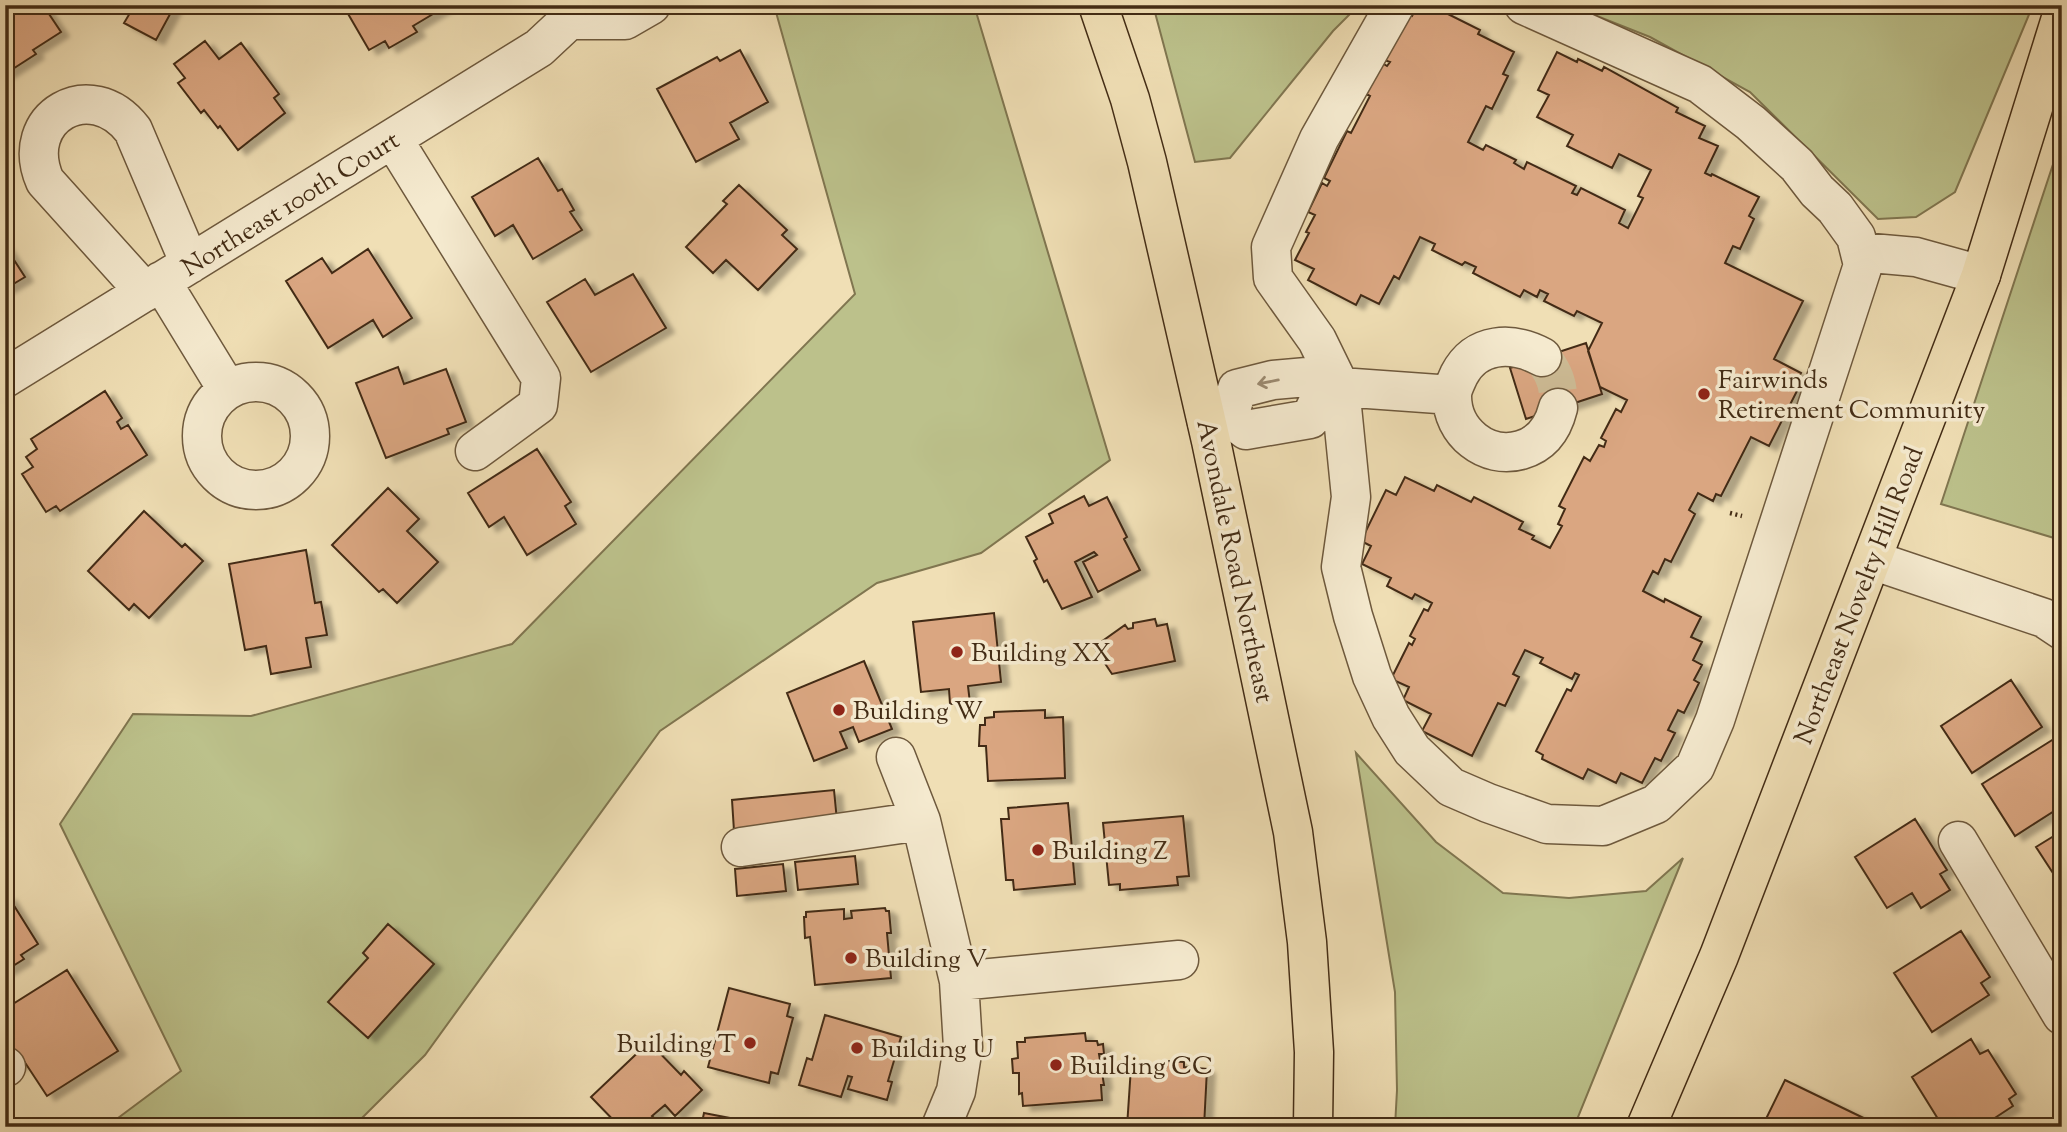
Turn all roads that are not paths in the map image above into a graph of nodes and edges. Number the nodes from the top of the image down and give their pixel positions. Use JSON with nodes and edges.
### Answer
{"nodes":[{"id":1,"x":651,"y":5,"type":"edge"},
{"id":2,"x":1098,"y":5,"type":"edge"},
{"id":3,"x":1395,"y":5,"type":"edge"},
{"id":4,"x":1524,"y":5,"type":"edge"},
{"id":5,"x":569,"y":13,"type":"edge"},
{"id":6,"x":2062,"y":15,"type":"edge"},
{"id":7,"x":393,"y":139,"type":"junction"},
{"id":8,"x":1860,"y":252,"type":"junction"},
{"id":9,"x":1981,"y":275,"type":"junction"},
{"id":10,"x":165,"y":279,"type":"junction"},
{"id":11,"x":1542,"y":358,"type":"tunnel mouth"},
{"id":12,"x":5,"y":378,"type":"edge"},
{"id":13,"x":1332,"y":388,"type":"junction"},
{"id":14,"x":227,"y":389,"type":"dead end"},
{"id":15,"x":1452,"y":395,"type":"junction"},
{"id":16,"x":1558,"y":408,"type":"tunnel mouth"},
{"id":17,"x":1217,"y":420,"type":"junction"},
{"id":18,"x":474,"y":451,"type":"dead end"},
{"id":19,"x":1872,"y":561,"type":"junction"},
{"id":20,"x":2062,"y":630,"type":"edge"},
{"id":21,"x":896,"y":757,"type":"dead end"},
{"id":22,"x":921,"y":821,"type":"junction"},
{"id":23,"x":1958,"y":841,"type":"dead end"},
{"id":24,"x":741,"y":847,"type":"dead end"},
{"id":25,"x":1179,"y":960,"type":"dead end"},
{"id":26,"x":959,"y":981,"type":"junction"},
{"id":27,"x":2062,"y":1015,"type":"edge"},
{"id":28,"x":941,"y":1127,"type":"edge"},
{"id":29,"x":1313,"y":1127,"type":"edge"},
{"id":30,"x":1646,"y":1127,"type":"edge"}],
"edges":[{"from":1,"to":5,"type":"street"},
{"from":2,"to":17,"type":"main road","name":"Avondale Road Northeast"},
{"from":3,"to":13,"type":"street"},
{"from":4,"to":8,"type":"street"},
{"from":5,"to":7,"type":"street","name":"Northeast 100th Court"},
{"from":6,"to":9,"type":"main road","name":"Northeast Novelty Hill Road"},
{"from":7,"to":10,"type":"street","name":"Northeast 100th Court"},
{"from":7,"to":18,"type":"street"},
{"from":8,"to":9,"type":"street"},
{"from":8,"to":13,"type":"street"},
{"from":9,"to":19,"type":"main road","name":"Northeast Novelty Hill Road"},
{"from":10,"to":12,"type":"street","name":"Northeast 100th Court"},
{"from":10,"to":14,"type":"street"},
{"from":11,"to":15,"type":"street"},
{"from":13,"to":15,"type":"street"},
{"from":13,"to":17,"type":"street"},
{"from":15,"to":16,"type":"street"},
{"from":17,"to":29,"type":"main road","name":"Avondale Road Northeast"},
{"from":19,"to":20,"type":"street"},
{"from":19,"to":30,"type":"main road","name":"Northeast Novelty Hill Road"},
{"from":21,"to":22,"type":"street"},
{"from":22,"to":24,"type":"street"},
{"from":22,"to":26,"type":"street"},
{"from":23,"to":27,"type":"street"},
{"from":25,"to":26,"type":"street"},
{"from":26,"to":28,"type":"street"}]}
